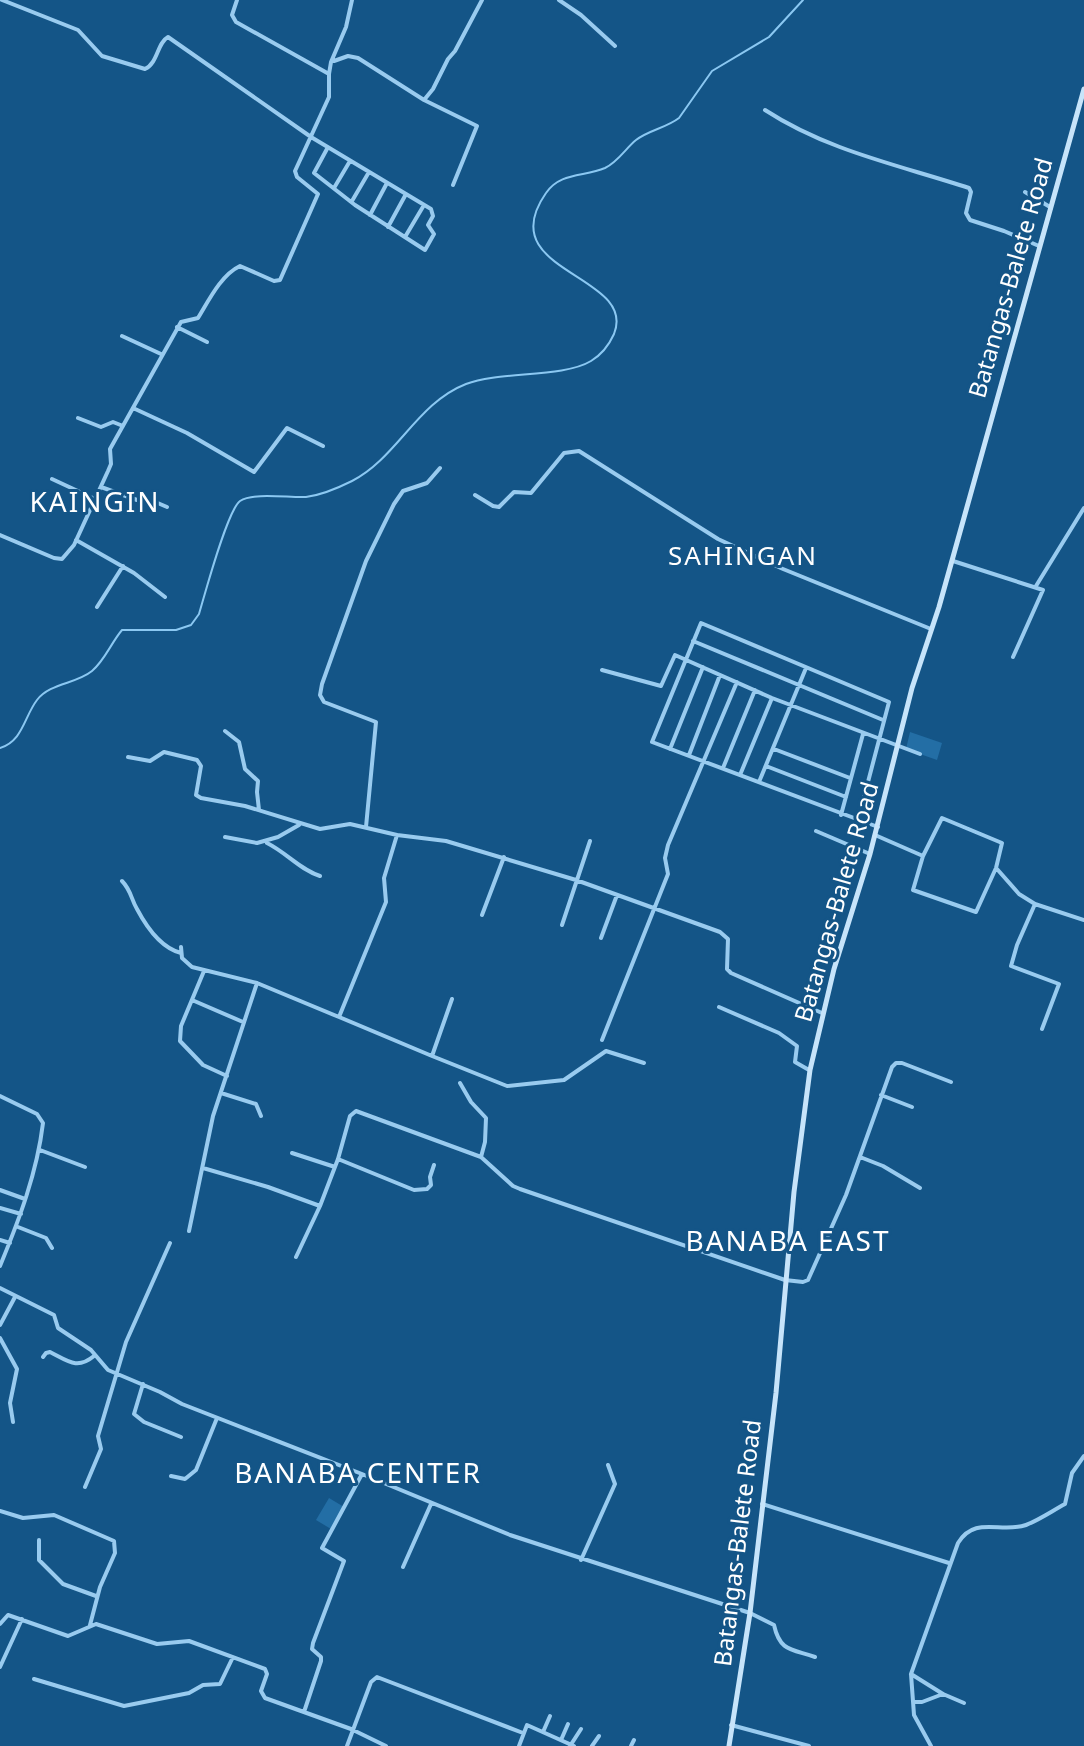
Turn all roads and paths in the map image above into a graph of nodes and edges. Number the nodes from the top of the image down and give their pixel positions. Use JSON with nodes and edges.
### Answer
{"nodes":[{"id":1,"x":2,"y":0,"type":"edge"},
{"id":2,"x":237,"y":0,"type":"edge"},
{"id":3,"x":352,"y":0,"type":"edge"},
{"id":4,"x":482,"y":0,"type":"edge"},
{"id":5,"x":559,"y":0,"type":"edge"},
{"id":6,"x":615,"y":46,"type":"dead end"},
{"id":7,"x":331,"y":62,"type":"junction"},
{"id":8,"x":329,"y":74,"type":"junction"},
{"id":9,"x":1084,"y":89,"type":"edge"},
{"id":10,"x":424,"y":100,"type":"junction"},
{"id":11,"x":765,"y":110,"type":"dead end"},
{"id":12,"x":311,"y":137,"type":"junction"},
{"id":13,"x":328,"y":147,"type":"junction"},
{"id":14,"x":350,"y":161,"type":"junction"},
{"id":15,"x":369,"y":172,"type":"junction"},
{"id":16,"x":387,"y":183,"type":"junction"},
{"id":17,"x":453,"y":185,"type":"dead end"},
{"id":18,"x":334,"y":188,"type":"junction"},
{"id":19,"x":1025,"y":192,"type":"dead end"},
{"id":20,"x":406,"y":194,"type":"junction"},
{"id":21,"x":351,"y":202,"type":"junction"},
{"id":22,"x":424,"y":205,"type":"junction"},
{"id":23,"x":1050,"y":207,"type":"junction"},
{"id":24,"x":370,"y":215,"type":"junction"},
{"id":25,"x":388,"y":227,"type":"junction"},
{"id":26,"x":404,"y":238,"type":"junction"},
{"id":27,"x":1039,"y":246,"type":"junction"},
{"id":28,"x":177,"y":327,"type":"junction"},
{"id":29,"x":122,"y":336,"type":"dead end"},
{"id":30,"x":207,"y":342,"type":"dead end"},
{"id":31,"x":161,"y":354,"type":"junction"},
{"id":32,"x":133,"y":408,"type":"junction"},
{"id":33,"x":78,"y":418,"type":"dead end"},
{"id":34,"x":123,"y":426,"type":"junction"},
{"id":35,"x":323,"y":446,"type":"dead end"},
{"id":36,"x":440,"y":468,"type":"dead end"},
{"id":37,"x":52,"y":479,"type":"dead end"},
{"id":38,"x":101,"y":487,"type":"junction"},
{"id":39,"x":475,"y":495,"type":"dead end"},
{"id":40,"x":95,"y":499,"type":"junction"},
{"id":41,"x":167,"y":507,"type":"dead end"},
{"id":42,"x":1084,"y":508,"type":"edge"},
{"id":43,"x":0,"y":535,"type":"edge"},
{"id":44,"x":76,"y":540,"type":"junction"},
{"id":45,"x":950,"y":560,"type":"junction"},
{"id":46,"x":123,"y":566,"type":"junction"},
{"id":47,"x":1036,"y":586,"type":"junction"},
{"id":48,"x":165,"y":597,"type":"dead end"},
{"id":49,"x":97,"y":607,"type":"dead end"},
{"id":50,"x":931,"y":629,"type":"junction"},
{"id":51,"x":693,"y":641,"type":"junction"},
{"id":52,"x":1013,"y":657,"type":"dead end"},
{"id":53,"x":686,"y":660,"type":"junction"},
{"id":54,"x":703,"y":667,"type":"junction"},
{"id":55,"x":806,"y":668,"type":"junction"},
{"id":56,"x":602,"y":670,"type":"dead end"},
{"id":57,"x":720,"y":675,"type":"junction"},
{"id":58,"x":737,"y":682,"type":"junction"},
{"id":59,"x":799,"y":685,"type":"junction"},
{"id":60,"x":755,"y":690,"type":"junction"},
{"id":61,"x":772,"y":698,"type":"junction"},
{"id":62,"x":792,"y":704,"type":"junction"},
{"id":63,"x":884,"y":721,"type":"junction"},
{"id":64,"x":225,"y":731,"type":"dead end"},
{"id":65,"x":863,"y":734,"type":"junction"},
{"id":66,"x":879,"y":740,"type":"junction"},
{"id":67,"x":898,"y":747,"type":"junction"},
{"id":68,"x":670,"y":749,"type":"junction"},
{"id":69,"x":774,"y":749,"type":"junction"},
{"id":70,"x":920,"y":754,"type":"dead end"},
{"id":71,"x":689,"y":756,"type":"junction"},
{"id":72,"x":128,"y":757,"type":"dead end"},
{"id":73,"x":705,"y":762,"type":"junction"},
{"id":74,"x":766,"y":766,"type":"junction"},
{"id":75,"x":723,"y":768,"type":"junction"},
{"id":76,"x":740,"y":775,"type":"junction"},
{"id":77,"x":850,"y":778,"type":"junction"},
{"id":78,"x":759,"y":782,"type":"junction"},
{"id":79,"x":846,"y":797,"type":"junction"},
{"id":80,"x":259,"y":810,"type":"junction"},
{"id":81,"x":841,"y":815,"type":"junction"},
{"id":82,"x":858,"y":820,"type":"junction"},
{"id":83,"x":301,"y":824,"type":"junction"},
{"id":84,"x":366,"y":827,"type":"junction"},
{"id":85,"x":878,"y":827,"type":"junction"},
{"id":86,"x":816,"y":831,"type":"dead end"},
{"id":87,"x":397,"y":835,"type":"junction"},
{"id":88,"x":875,"y":835,"type":"junction"},
{"id":89,"x":225,"y":837,"type":"dead end"},
{"id":90,"x":590,"y":841,"type":"dead end"},
{"id":91,"x":265,"y":842,"type":"junction"},
{"id":92,"x":870,"y":854,"type":"junction"},
{"id":93,"x":923,"y":856,"type":"junction"},
{"id":94,"x":504,"y":857,"type":"junction"},
{"id":95,"x":996,"y":868,"type":"junction"},
{"id":96,"x":320,"y":876,"type":"dead end"},
{"id":97,"x":576,"y":880,"type":"junction"},
{"id":98,"x":122,"y":881,"type":"dead end"},
{"id":99,"x":617,"y":895,"type":"junction"},
{"id":100,"x":1035,"y":904,"type":"junction"},
{"id":101,"x":653,"y":908,"type":"junction"},
{"id":102,"x":482,"y":915,"type":"dead end"},
{"id":103,"x":1084,"y":920,"type":"edge"},
{"id":104,"x":562,"y":925,"type":"dead end"},
{"id":105,"x":601,"y":938,"type":"dead end"},
{"id":106,"x":204,"y":971,"type":"junction"},
{"id":107,"x":257,"y":983,"type":"junction"},
{"id":108,"x":452,"y":999,"type":"dead end"},
{"id":109,"x":192,"y":1000,"type":"junction"},
{"id":110,"x":719,"y":1007,"type":"dead end"},
{"id":111,"x":822,"y":1013,"type":"junction"},
{"id":112,"x":339,"y":1017,"type":"junction"},
{"id":113,"x":243,"y":1022,"type":"junction"},
{"id":114,"x":1042,"y":1029,"type":"dead end"},
{"id":115,"x":602,"y":1040,"type":"dead end"},
{"id":116,"x":432,"y":1056,"type":"junction"},
{"id":117,"x":644,"y":1063,"type":"dead end"},
{"id":118,"x":810,"y":1070,"type":"junction"},
{"id":119,"x":227,"y":1076,"type":"junction"},
{"id":120,"x":951,"y":1082,"type":"dead end"},
{"id":121,"x":460,"y":1083,"type":"dead end"},
{"id":122,"x":221,"y":1093,"type":"junction"},
{"id":123,"x":881,"y":1095,"type":"junction"},
{"id":124,"x":0,"y":1096,"type":"edge"},
{"id":125,"x":912,"y":1107,"type":"dead end"},
{"id":126,"x":261,"y":1116,"type":"dead end"},
{"id":127,"x":40,"y":1150,"type":"junction"},
{"id":128,"x":292,"y":1153,"type":"dead end"},
{"id":129,"x":481,"y":1157,"type":"junction"},
{"id":130,"x":860,"y":1157,"type":"junction"},
{"id":131,"x":338,"y":1159,"type":"junction"},
{"id":132,"x":434,"y":1165,"type":"dead end"},
{"id":133,"x":85,"y":1167,"type":"dead end"},
{"id":134,"x":335,"y":1167,"type":"junction"},
{"id":135,"x":203,"y":1168,"type":"junction"},
{"id":136,"x":920,"y":1188,"type":"dead end"},
{"id":137,"x":0,"y":1190,"type":"edge"},
{"id":138,"x":25,"y":1199,"type":"junction"},
{"id":139,"x":320,"y":1206,"type":"junction"},
{"id":140,"x":0,"y":1208,"type":"edge"},
{"id":141,"x":21,"y":1214,"type":"junction"},
{"id":142,"x":18,"y":1227,"type":"junction"},
{"id":143,"x":189,"y":1231,"type":"dead end"},
{"id":144,"x":0,"y":1240,"type":"edge"},
{"id":145,"x":10,"y":1243,"type":"junction"},
{"id":146,"x":170,"y":1243,"type":"dead end"},
{"id":147,"x":52,"y":1248,"type":"dead end"},
{"id":148,"x":296,"y":1257,"type":"dead end"},
{"id":149,"x":0,"y":1266,"type":"edge"},
{"id":150,"x":785,"y":1280,"type":"junction"},
{"id":151,"x":0,"y":1288,"type":"edge"},
{"id":152,"x":15,"y":1297,"type":"junction"},
{"id":153,"x":0,"y":1325,"type":"edge"},
{"id":154,"x":0,"y":1338,"type":"edge"},
{"id":155,"x":94,"y":1356,"type":"junction"},
{"id":156,"x":43,"y":1357,"type":"dead end"},
{"id":157,"x":117,"y":1373,"type":"junction"},
{"id":158,"x":143,"y":1384,"type":"junction"},
{"id":159,"x":217,"y":1418,"type":"junction"},
{"id":160,"x":13,"y":1422,"type":"dead end"},
{"id":161,"x":181,"y":1437,"type":"dead end"},
{"id":162,"x":1084,"y":1456,"type":"edge"},
{"id":163,"x":608,"y":1465,"type":"dead end"},
{"id":164,"x":362,"y":1474,"type":"junction"},
{"id":165,"x":171,"y":1476,"type":"dead end"},
{"id":166,"x":85,"y":1487,"type":"dead end"},
{"id":167,"x":431,"y":1504,"type":"junction"},
{"id":168,"x":762,"y":1504,"type":"junction"},
{"id":169,"x":0,"y":1511,"type":"edge"},
{"id":170,"x":39,"y":1540,"type":"dead end"},
{"id":171,"x":581,"y":1560,"type":"junction"},
{"id":172,"x":949,"y":1563,"type":"junction"},
{"id":173,"x":403,"y":1567,"type":"dead end"},
{"id":174,"x":97,"y":1596,"type":"junction"},
{"id":175,"x":750,"y":1613,"type":"junction"},
{"id":176,"x":22,"y":1619,"type":"junction"},
{"id":177,"x":0,"y":1624,"type":"edge"},
{"id":178,"x":89,"y":1626,"type":"junction"},
{"id":179,"x":233,"y":1657,"type":"junction"},
{"id":180,"x":815,"y":1657,"type":"dead end"},
{"id":181,"x":0,"y":1667,"type":"edge"},
{"id":182,"x":911,"y":1674,"type":"junction"},
{"id":183,"x":34,"y":1679,"type":"dead end"},
{"id":184,"x":943,"y":1694,"type":"junction"},
{"id":185,"x":914,"y":1702,"type":"junction"},
{"id":186,"x":964,"y":1703,"type":"dead end"},
{"id":187,"x":304,"y":1712,"type":"junction"},
{"id":188,"x":550,"y":1716,"type":"dead end"},
{"id":189,"x":568,"y":1724,"type":"dead end"},
{"id":190,"x":731,"y":1725,"type":"junction"},
{"id":191,"x":351,"y":1729,"type":"junction"},
{"id":192,"x":581,"y":1729,"type":"dead end"},
{"id":193,"x":543,"y":1732,"type":"junction"},
{"id":194,"x":523,"y":1733,"type":"junction"},
{"id":195,"x":599,"y":1736,"type":"dead end"},
{"id":196,"x":561,"y":1740,"type":"junction"},
{"id":197,"x":634,"y":1740,"type":"dead end"},
{"id":198,"x":347,"y":1746,"type":"edge"},
{"id":199,"x":386,"y":1746,"type":"edge"},
{"id":200,"x":519,"y":1746,"type":"edge"},
{"id":201,"x":571,"y":1746,"type":"edge"},
{"id":202,"x":592,"y":1746,"type":"edge"},
{"id":203,"x":631,"y":1746,"type":"edge"},
{"id":204,"x":729,"y":1746,"type":"edge"},
{"id":205,"x":809,"y":1746,"type":"edge"},
{"id":206,"x":931,"y":1746,"type":"edge"}],
"edges":[{"from":1,"to":12,"type":"street"},
{"from":2,"to":8,"type":"street"},
{"from":3,"to":7,"type":"street"},
{"from":4,"to":10,"type":"street"},
{"from":5,"to":6,"type":"street"},
{"from":7,"to":8,"type":"street"},
{"from":7,"to":10,"type":"street"},
{"from":8,"to":12,"type":"street"},
{"from":9,"to":23,"type":"main road","name":"Batangas-Balete Road"},
{"from":10,"to":17,"type":"street"},
{"from":11,"to":27,"type":"street"},
{"from":12,"to":13,"type":"street"},
{"from":12,"to":28,"type":"street"},
{"from":13,"to":14,"type":"street"},
{"from":13,"to":18,"type":"street"},
{"from":14,"to":15,"type":"street"},
{"from":14,"to":18,"type":"street"},
{"from":15,"to":16,"type":"street"},
{"from":15,"to":21,"type":"street"},
{"from":16,"to":20,"type":"street"},
{"from":16,"to":24,"type":"street"},
{"from":18,"to":21,"type":"street"},
{"from":19,"to":23,"type":"street"},
{"from":20,"to":22,"type":"street"},
{"from":20,"to":25,"type":"street"},
{"from":21,"to":24,"type":"street"},
{"from":22,"to":26,"type":"street"},
{"from":22,"to":26,"type":"street"},
{"from":23,"to":27,"type":"main road","name":"Batangas-Balete Road"},
{"from":24,"to":25,"type":"street"},
{"from":25,"to":26,"type":"street"},
{"from":27,"to":45,"type":"main road","name":"Batangas-Balete Road"},
{"from":28,"to":30,"type":"street"},
{"from":28,"to":31,"type":"street"},
{"from":29,"to":31,"type":"street"},
{"from":31,"to":32,"type":"street"},
{"from":32,"to":34,"type":"street"},
{"from":32,"to":35,"type":"street"},
{"from":33,"to":34,"type":"street"},
{"from":34,"to":38,"type":"street"},
{"from":36,"to":84,"type":"street"},
{"from":37,"to":40,"type":"street"},
{"from":38,"to":40,"type":"street"},
{"from":38,"to":41,"type":"street"},
{"from":39,"to":50,"type":"street"},
{"from":40,"to":44,"type":"street"},
{"from":42,"to":47,"type":"street"},
{"from":43,"to":44,"type":"street"},
{"from":44,"to":46,"type":"street"},
{"from":45,"to":47,"type":"street"},
{"from":45,"to":50,"type":"main road","name":"Batangas-Balete Road"},
{"from":46,"to":48,"type":"street"},
{"from":46,"to":49,"type":"street"},
{"from":47,"to":52,"type":"street"},
{"from":50,"to":67,"type":"main road","name":"Batangas-Balete Road"},
{"from":51,"to":53,"type":"street"},
{"from":51,"to":55,"type":"street"},
{"from":51,"to":59,"type":"street"},
{"from":53,"to":54,"type":"street"},
{"from":53,"to":56,"type":"street"},
{"from":53,"to":68,"type":"street"},
{"from":54,"to":57,"type":"street"},
{"from":54,"to":68,"type":"street"},
{"from":55,"to":59,"type":"street"},
{"from":55,"to":63,"type":"street"},
{"from":57,"to":58,"type":"street"},
{"from":57,"to":71,"type":"street"},
{"from":58,"to":60,"type":"street"},
{"from":58,"to":73,"type":"street"},
{"from":59,"to":62,"type":"street"},
{"from":59,"to":63,"type":"street"},
{"from":60,"to":61,"type":"street"},
{"from":60,"to":75,"type":"street"},
{"from":61,"to":62,"type":"street"},
{"from":61,"to":76,"type":"street"},
{"from":62,"to":65,"type":"street"},
{"from":62,"to":69,"type":"street"},
{"from":63,"to":66,"type":"street"},
{"from":64,"to":80,"type":"street"},
{"from":65,"to":66,"type":"street"},
{"from":65,"to":77,"type":"street"},
{"from":66,"to":67,"type":"street"},
{"from":66,"to":82,"type":"street"},
{"from":67,"to":70,"type":"street"},
{"from":67,"to":85,"type":"main road","name":"Batangas-Balete Road"},
{"from":68,"to":71,"type":"street"},
{"from":69,"to":74,"type":"street"},
{"from":69,"to":77,"type":"street"},
{"from":71,"to":73,"type":"street"},
{"from":72,"to":80,"type":"street"},
{"from":73,"to":75,"type":"street"},
{"from":73,"to":101,"type":"street"},
{"from":74,"to":78,"type":"street"},
{"from":74,"to":79,"type":"street"},
{"from":75,"to":76,"type":"street"},
{"from":76,"to":78,"type":"street"},
{"from":77,"to":79,"type":"street"},
{"from":78,"to":81,"type":"street"},
{"from":79,"to":81,"type":"street"},
{"from":80,"to":83,"type":"street"},
{"from":81,"to":82,"type":"street"},
{"from":82,"to":85,"type":"street"},
{"from":83,"to":84,"type":"street"},
{"from":83,"to":91,"type":"street"},
{"from":84,"to":87,"type":"street"},
{"from":85,"to":88,"type":"main road","name":"Batangas-Balete Road"},
{"from":86,"to":92,"type":"street"},
{"from":87,"to":94,"type":"street"},
{"from":87,"to":112,"type":"street"},
{"from":88,"to":92,"type":"main road","name":"Batangas-Balete Road"},
{"from":88,"to":93,"type":"street"},
{"from":89,"to":91,"type":"street"},
{"from":90,"to":97,"type":"street"},
{"from":91,"to":96,"type":"street"},
{"from":92,"to":111,"type":"main road","name":"Batangas-Balete Road"},
{"from":93,"to":95,"type":"street"},
{"from":93,"to":95,"type":"street"},
{"from":94,"to":97,"type":"street"},
{"from":94,"to":102,"type":"street"},
{"from":95,"to":100,"type":"street"},
{"from":97,"to":99,"type":"street"},
{"from":97,"to":104,"type":"street"},
{"from":98,"to":106,"type":"street"},
{"from":99,"to":101,"type":"street"},
{"from":99,"to":105,"type":"street"},
{"from":100,"to":103,"type":"street"},
{"from":100,"to":114,"type":"street"},
{"from":101,"to":111,"type":"street"},
{"from":101,"to":115,"type":"street"},
{"from":106,"to":107,"type":"street"},
{"from":106,"to":109,"type":"street"},
{"from":107,"to":112,"type":"street"},
{"from":107,"to":113,"type":"street"},
{"from":108,"to":116,"type":"street"},
{"from":109,"to":113,"type":"street"},
{"from":109,"to":119,"type":"street"},
{"from":110,"to":118,"type":"street"},
{"from":111,"to":118,"type":"main road","name":"Batangas-Balete Road"},
{"from":112,"to":116,"type":"street"},
{"from":113,"to":119,"type":"street"},
{"from":116,"to":117,"type":"street"},
{"from":118,"to":150,"type":"main road","name":"Batangas-Balete Road"},
{"from":119,"to":122,"type":"street"},
{"from":120,"to":123,"type":"street"},
{"from":121,"to":129,"type":"street"},
{"from":122,"to":126,"type":"street"},
{"from":122,"to":135,"type":"street"},
{"from":123,"to":125,"type":"street"},
{"from":123,"to":130,"type":"street"},
{"from":124,"to":127,"type":"street"},
{"from":127,"to":133,"type":"street"},
{"from":127,"to":138,"type":"street"},
{"from":128,"to":134,"type":"street"},
{"from":129,"to":131,"type":"street"},
{"from":129,"to":150,"type":"street"},
{"from":130,"to":136,"type":"street"},
{"from":130,"to":150,"type":"street"},
{"from":131,"to":132,"type":"street"},
{"from":131,"to":134,"type":"street"},
{"from":134,"to":139,"type":"street"},
{"from":135,"to":139,"type":"street"},
{"from":135,"to":143,"type":"street"},
{"from":137,"to":138,"type":"street"},
{"from":138,"to":141,"type":"street"},
{"from":139,"to":148,"type":"street"},
{"from":140,"to":141,"type":"street"},
{"from":141,"to":142,"type":"street"},
{"from":142,"to":145,"type":"street"},
{"from":142,"to":147,"type":"street"},
{"from":144,"to":145,"type":"street"},
{"from":145,"to":149,"type":"street"},
{"from":146,"to":157,"type":"street"},
{"from":150,"to":168,"type":"main road","name":"Batangas-Balete Road"},
{"from":151,"to":152,"type":"street"},
{"from":152,"to":153,"type":"street"},
{"from":152,"to":155,"type":"street"},
{"from":154,"to":160,"type":"street"},
{"from":155,"to":156,"type":"street"},
{"from":155,"to":157,"type":"street"},
{"from":157,"to":158,"type":"street"},
{"from":157,"to":166,"type":"street"},
{"from":158,"to":159,"type":"street"},
{"from":158,"to":161,"type":"street"},
{"from":159,"to":164,"type":"street"},
{"from":159,"to":165,"type":"street"},
{"from":162,"to":172,"type":"street"},
{"from":163,"to":171,"type":"street"},
{"from":164,"to":167,"type":"street"},
{"from":164,"to":187,"type":"street"},
{"from":167,"to":171,"type":"street"},
{"from":167,"to":173,"type":"street"},
{"from":168,"to":172,"type":"street"},
{"from":168,"to":175,"type":"main road","name":"Batangas-Balete Road"},
{"from":169,"to":174,"type":"street"},
{"from":170,"to":174,"type":"street"},
{"from":171,"to":175,"type":"street"},
{"from":172,"to":182,"type":"street"},
{"from":174,"to":178,"type":"street"},
{"from":175,"to":180,"type":"street"},
{"from":175,"to":190,"type":"main road","name":"Batangas-Balete Road"},
{"from":176,"to":177,"type":"street"},
{"from":176,"to":178,"type":"street"},
{"from":176,"to":181,"type":"street"},
{"from":178,"to":179,"type":"street"},
{"from":179,"to":183,"type":"street"},
{"from":179,"to":187,"type":"street"},
{"from":182,"to":184,"type":"street"},
{"from":182,"to":185,"type":"street"},
{"from":184,"to":185,"type":"street"},
{"from":184,"to":186,"type":"street"},
{"from":185,"to":206,"type":"street"},
{"from":187,"to":191,"type":"street"},
{"from":188,"to":193,"type":"street"},
{"from":189,"to":196,"type":"street"},
{"from":190,"to":204,"type":"main road","name":"Batangas-Balete Road"},
{"from":190,"to":205,"type":"street"},
{"from":191,"to":194,"type":"street"},
{"from":191,"to":198,"type":"street"},
{"from":191,"to":199,"type":"street"},
{"from":192,"to":201,"type":"street"},
{"from":193,"to":194,"type":"street"},
{"from":193,"to":196,"type":"street"},
{"from":194,"to":200,"type":"street"},
{"from":195,"to":202,"type":"street"},
{"from":196,"to":201,"type":"street"},
{"from":197,"to":203,"type":"street"}]}
